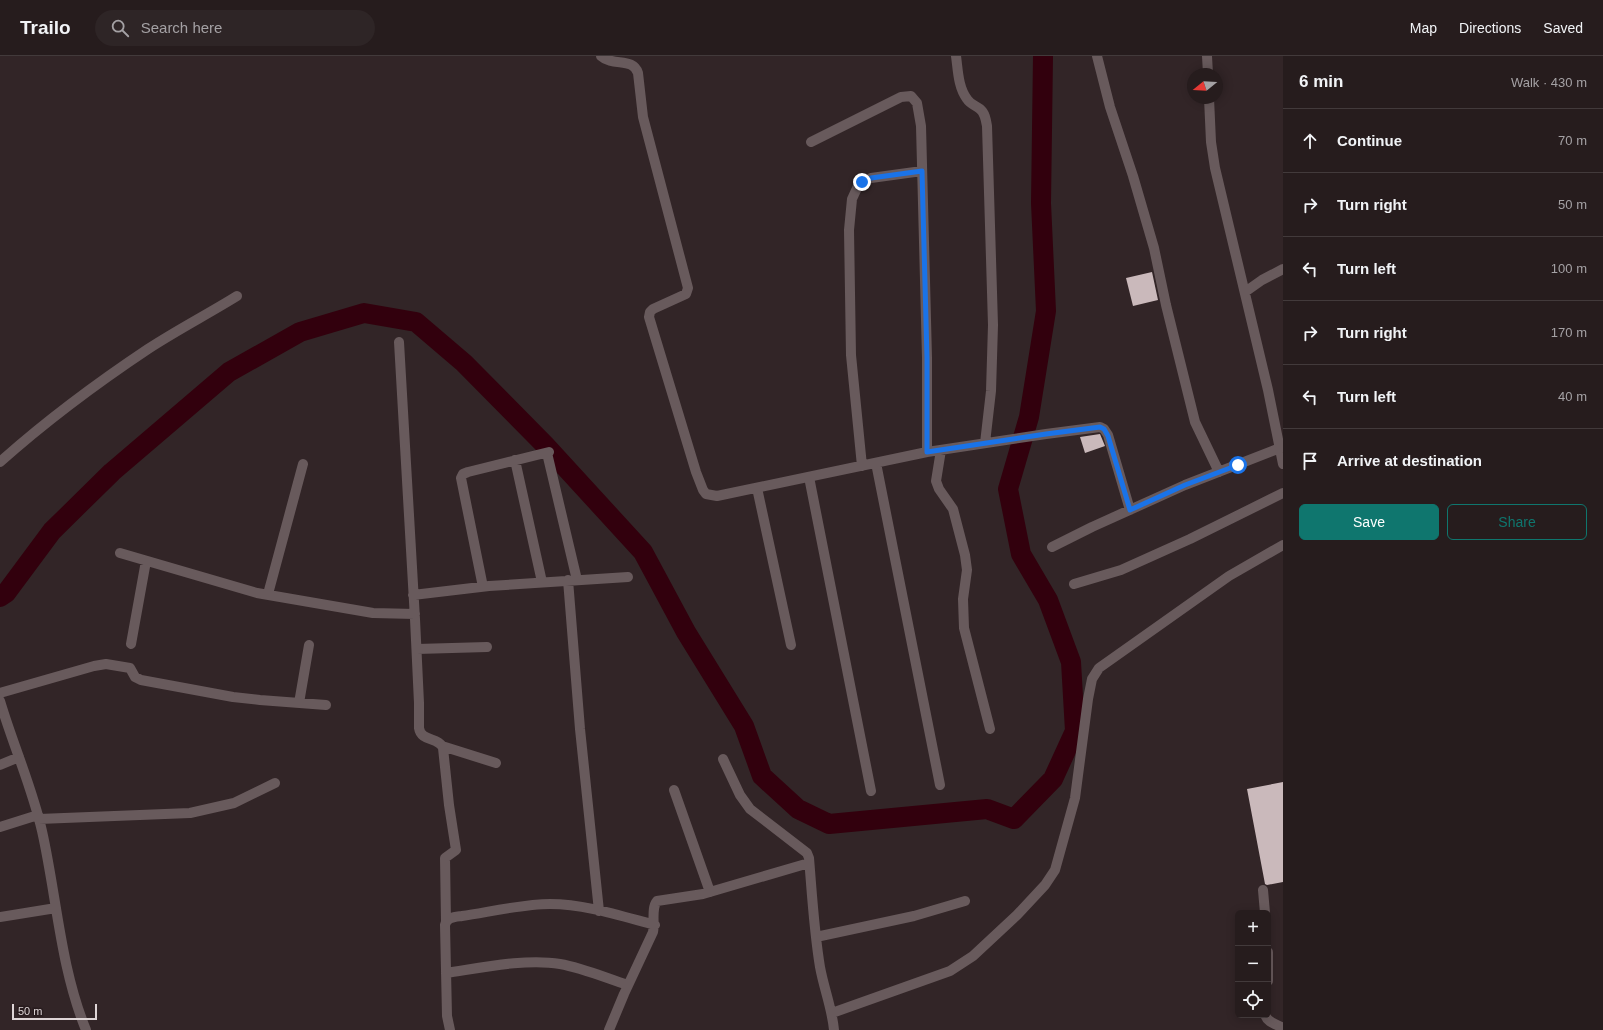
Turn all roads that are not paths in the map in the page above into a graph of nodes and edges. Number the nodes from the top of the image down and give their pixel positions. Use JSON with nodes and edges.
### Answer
{"nodes":[{"id":1,"x":601,"y":56,"type":"edge"},
{"id":2,"x":956,"y":56,"type":"edge"},
{"id":3,"x":1097,"y":56,"type":"edge"},
{"id":4,"x":1207,"y":56,"type":"edge"},
{"id":5,"x":1208,"y":68,"type":"edge"},
{"id":6,"x":1209,"y":104,"type":"edge"},
{"id":7,"x":811,"y":142,"type":"dead end"},
{"id":8,"x":922,"y":171,"type":"junction"},
{"id":9,"x":1283,"y":269,"type":"edge"},
{"id":10,"x":1245,"y":292,"type":"junction"},
{"id":11,"x":237,"y":296,"type":"dead end"},
{"id":12,"x":399,"y":342,"type":"dead end"},
{"id":13,"x":988,"y":443,"type":"junction"},
{"id":14,"x":1280,"y":448,"type":"junction"},
{"id":15,"x":941,"y":450,"type":"junction"},
{"id":16,"x":927,"y":452,"type":"junction"},
{"id":17,"x":515,"y":460,"type":"junction"},
{"id":18,"x":0,"y":462,"type":"edge"},
{"id":19,"x":876,"y":462,"type":"junction"},
{"id":20,"x":303,"y":464,"type":"dead end"},
{"id":21,"x":1283,"y":464,"type":"edge"},
{"id":22,"x":862,"y":466,"type":"junction"},
{"id":23,"x":1219,"y":472,"type":"junction"},
{"id":24,"x":809,"y":477,"type":"junction"},
{"id":25,"x":757,"y":488,"type":"junction"},
{"id":26,"x":1283,"y":493,"type":"edge"},
{"id":27,"x":1130,"y":510,"type":"junction"},
{"id":28,"x":1283,"y":545,"type":"edge"},
{"id":29,"x":1052,"y":547,"type":"dead end"},
{"id":30,"x":120,"y":553,"type":"dead end"},
{"id":31,"x":146,"y":561,"type":"junction"},
{"id":32,"x":628,"y":577,"type":"dead end"},
{"id":33,"x":572,"y":580,"type":"junction"},
{"id":34,"x":542,"y":582,"type":"junction"},
{"id":35,"x":1074,"y":584,"type":"dead end"},
{"id":36,"x":483,"y":587,"type":"junction"},
{"id":37,"x":268,"y":594,"type":"junction"},
{"id":38,"x":413,"y":595,"type":"junction"},
{"id":39,"x":415,"y":614,"type":"junction"},
{"id":40,"x":131,"y":644,"type":"dead end"},
{"id":41,"x":309,"y":645,"type":"dead end"},
{"id":42,"x":791,"y":645,"type":"dead end"},
{"id":43,"x":487,"y":647,"type":"dead end"},
{"id":44,"x":417,"y":649,"type":"junction"},
{"id":45,"x":0,"y":693,"type":"edge"},
{"id":46,"x":0,"y":701,"type":"edge"},
{"id":47,"x":299,"y":703,"type":"junction"},
{"id":48,"x":326,"y":705,"type":"dead end"},
{"id":49,"x":990,"y":730,"type":"dead end"},
{"id":50,"x":442,"y":746,"type":"junction"},
{"id":51,"x":19,"y":757,"type":"junction"},
{"id":52,"x":723,"y":759,"type":"dead end"},
{"id":53,"x":496,"y":763,"type":"dead end"},
{"id":54,"x":0,"y":765,"type":"edge"},
{"id":55,"x":275,"y":783,"type":"dead end"},
{"id":56,"x":940,"y":785,"type":"dead end"},
{"id":57,"x":674,"y":790,"type":"dead end"},
{"id":58,"x":871,"y":791,"type":"dead end"},
{"id":59,"x":39,"y":817,"type":"junction"},
{"id":60,"x":0,"y":827,"type":"edge"},
{"id":61,"x":809,"y":863,"type":"junction"},
{"id":62,"x":1263,"y":890,"type":"dead end"},
{"id":63,"x":710,"y":892,"type":"junction"},
{"id":64,"x":965,"y":901,"type":"dead end"},
{"id":65,"x":56,"y":908,"type":"junction"},
{"id":66,"x":1265,"y":910,"type":"edge"},
{"id":67,"x":599,"y":911,"type":"junction"},
{"id":68,"x":0,"y":917,"type":"edge"},
{"id":69,"x":446,"y":922,"type":"junction"},
{"id":70,"x":655,"y":925,"type":"junction"},
{"id":71,"x":816,"y":937,"type":"junction"},
{"id":72,"x":446,"y":973,"type":"junction"},
{"id":73,"x":628,"y":985,"type":"junction"},
{"id":74,"x":832,"y":1013,"type":"junction"},
{"id":75,"x":1266,"y":1018,"type":"edge"},
{"id":76,"x":1283,"y":1028,"type":"edge"},
{"id":77,"x":447,"y":1029,"type":"edge"},
{"id":78,"x":86,"y":1030,"type":"edge"},
{"id":79,"x":609,"y":1030,"type":"edge"},
{"id":80,"x":834,"y":1030,"type":"edge"}],
"edges":[{"from":1,"to":25,"type":"street"},
{"from":2,"to":13,"type":"street"},
{"from":3,"to":23,"type":"street"},
{"from":4,"to":5,"type":"street"},
{"from":6,"to":10,"type":"street"},
{"from":7,"to":8,"type":"street"},
{"from":8,"to":16,"type":"street"},
{"from":8,"to":22,"type":"street"},
{"from":9,"to":10,"type":"street"},
{"from":10,"to":14,"type":"street"},
{"from":11,"to":18,"type":"street"},
{"from":12,"to":38,"type":"street"},
{"from":13,"to":15,"type":"street"},
{"from":13,"to":27,"type":"street"},
{"from":14,"to":21,"type":"street"},
{"from":14,"to":23,"type":"street"},
{"from":15,"to":16,"type":"street"},
{"from":15,"to":49,"type":"street"},
{"from":16,"to":19,"type":"street"},
{"from":17,"to":33,"type":"street"},
{"from":17,"to":34,"type":"street"},
{"from":17,"to":36,"type":"street"},
{"from":19,"to":22,"type":"street"},
{"from":19,"to":56,"type":"street"},
{"from":20,"to":37,"type":"street"},
{"from":22,"to":24,"type":"street"},
{"from":23,"to":27,"type":"street"},
{"from":24,"to":25,"type":"street"},
{"from":24,"to":58,"type":"street"},
{"from":25,"to":42,"type":"street"},
{"from":26,"to":35,"type":"street"},
{"from":27,"to":29,"type":"street"},
{"from":28,"to":74,"type":"street"},
{"from":30,"to":31,"type":"street"},
{"from":31,"to":37,"type":"street"},
{"from":31,"to":40,"type":"street"},
{"from":32,"to":33,"type":"street"},
{"from":33,"to":34,"type":"street"},
{"from":33,"to":67,"type":"street"},
{"from":34,"to":36,"type":"street"},
{"from":36,"to":38,"type":"street"},
{"from":37,"to":39,"type":"street"},
{"from":38,"to":39,"type":"street"},
{"from":39,"to":44,"type":"street"},
{"from":41,"to":47,"type":"street"},
{"from":43,"to":44,"type":"street"},
{"from":44,"to":50,"type":"street"},
{"from":45,"to":47,"type":"street"},
{"from":46,"to":51,"type":"street"},
{"from":47,"to":48,"type":"street"},
{"from":50,"to":53,"type":"street"},
{"from":50,"to":69,"type":"street"},
{"from":51,"to":54,"type":"street"},
{"from":51,"to":59,"type":"street"},
{"from":52,"to":61,"type":"street"},
{"from":55,"to":59,"type":"street"},
{"from":57,"to":63,"type":"street"},
{"from":59,"to":60,"type":"street"},
{"from":59,"to":65,"type":"street"},
{"from":61,"to":63,"type":"street"},
{"from":61,"to":71,"type":"street"},
{"from":62,"to":66,"type":"street"},
{"from":63,"to":70,"type":"street"},
{"from":64,"to":71,"type":"street"},
{"from":65,"to":68,"type":"street"},
{"from":65,"to":78,"type":"street"},
{"from":67,"to":69,"type":"street"},
{"from":67,"to":70,"type":"street"},
{"from":69,"to":72,"type":"street"},
{"from":70,"to":73,"type":"street"},
{"from":71,"to":74,"type":"street"},
{"from":72,"to":73,"type":"street"},
{"from":72,"to":77,"type":"street"},
{"from":73,"to":79,"type":"street"},
{"from":74,"to":80,"type":"street"},
{"from":75,"to":76,"type":"street"}]}
